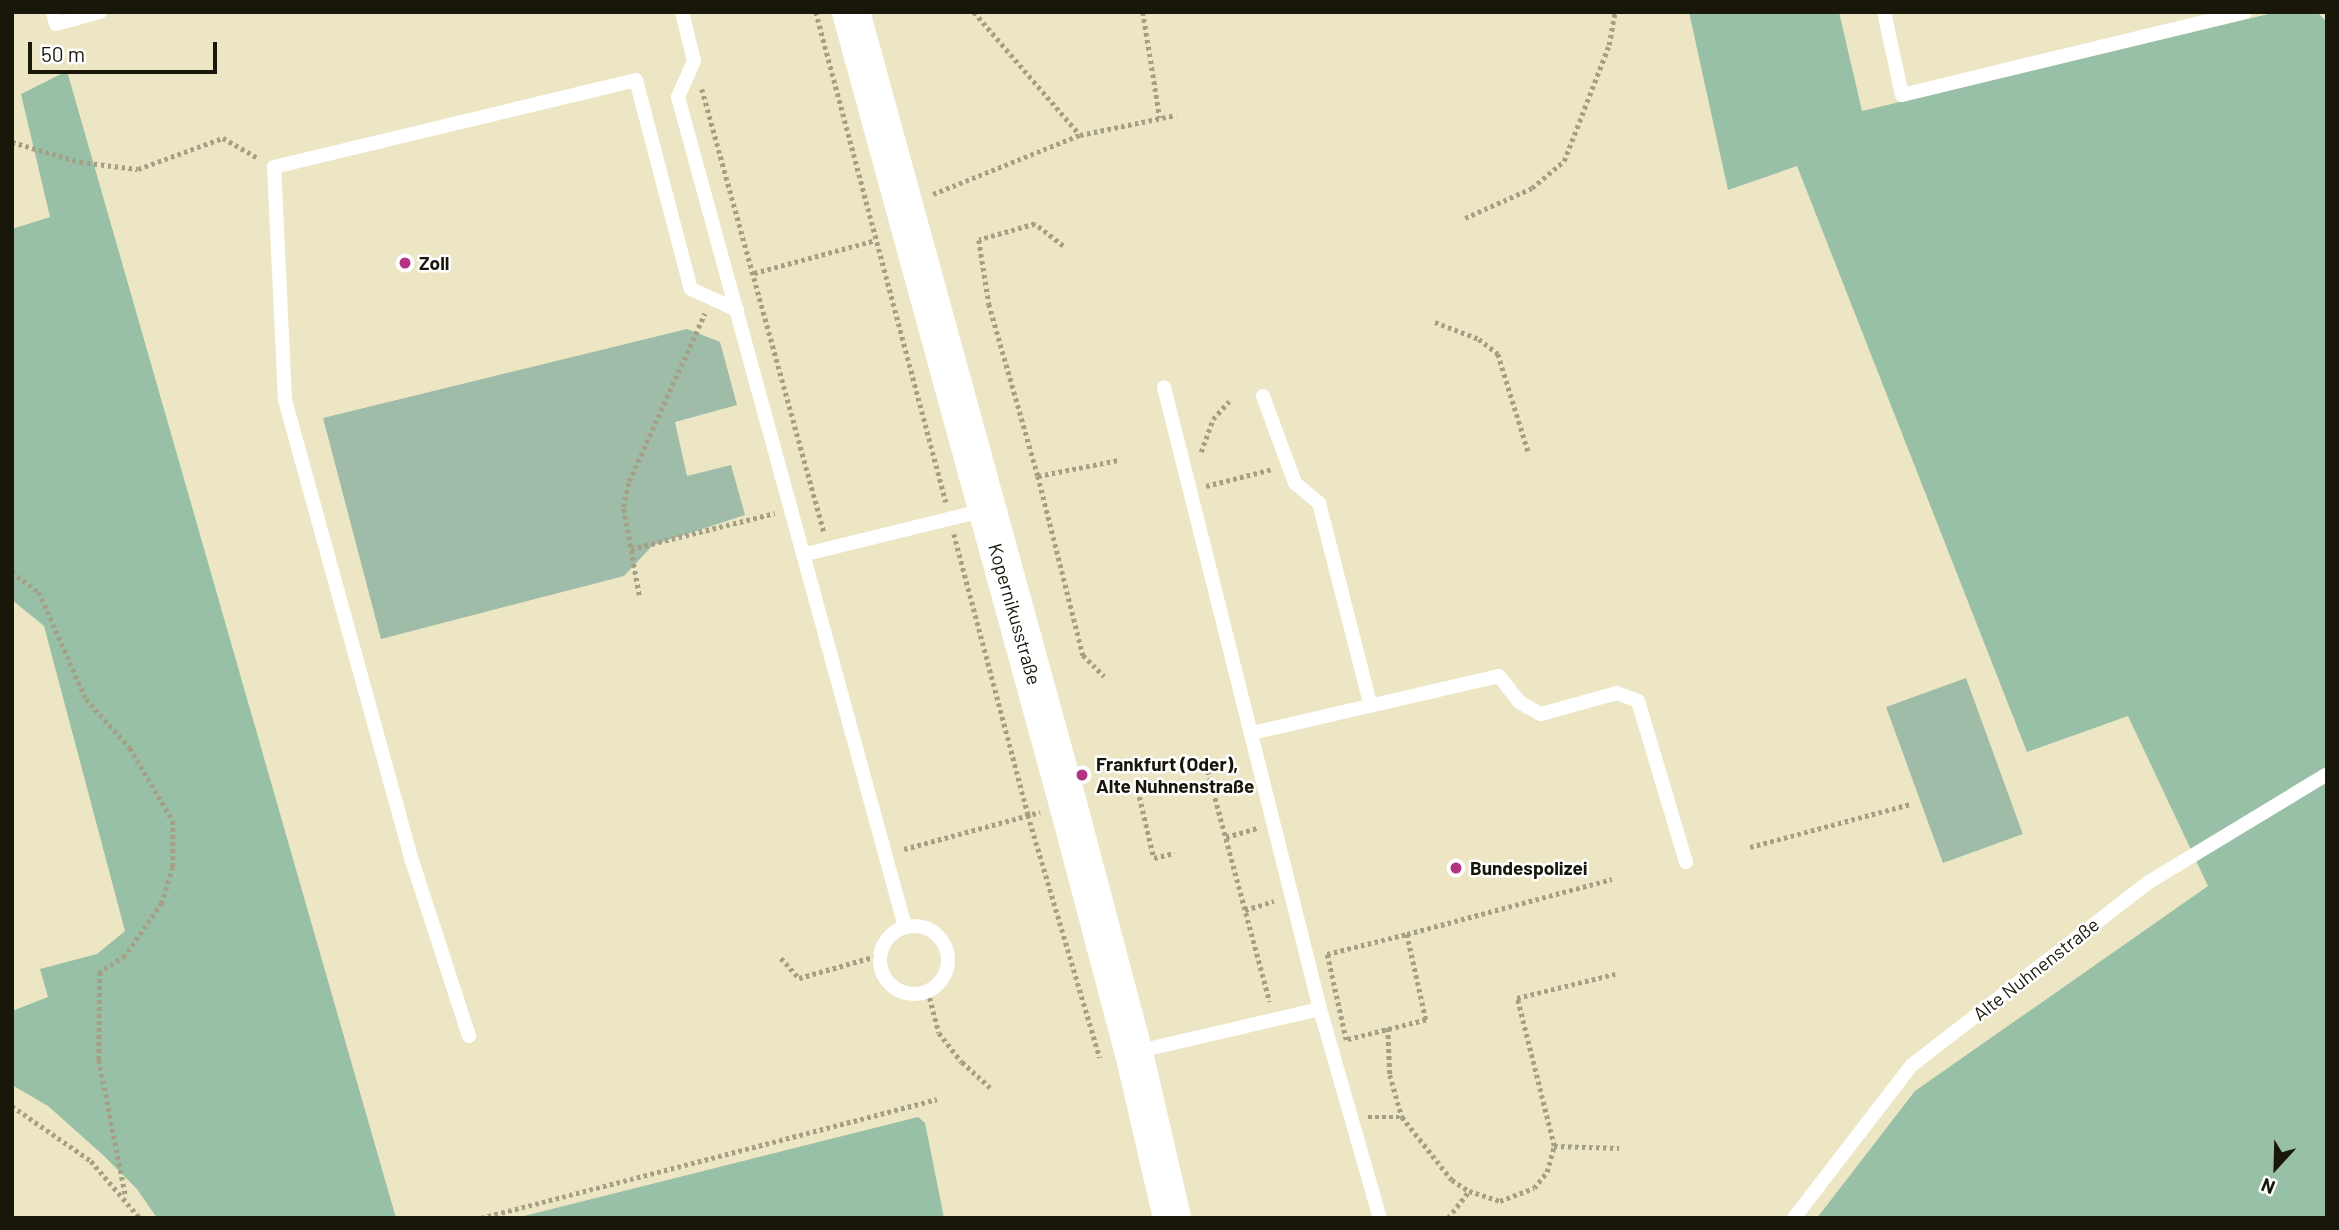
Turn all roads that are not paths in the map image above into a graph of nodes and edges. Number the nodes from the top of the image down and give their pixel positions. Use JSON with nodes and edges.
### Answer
{"nodes":[{"id":1,"x":53,"y":12,"type":"edge"},
{"id":2,"x":100,"y":12,"type":"edge"},
{"id":3,"x":682,"y":12,"type":"edge"},
{"id":4,"x":852,"y":12,"type":"edge"},
{"id":5,"x":1884,"y":12,"type":"edge"},
{"id":6,"x":2245,"y":12,"type":"edge"},
{"id":7,"x":737,"y":310,"type":"junction"},
{"id":8,"x":1164,"y":387,"type":"dead end"},
{"id":9,"x":1263,"y":396,"type":"dead end"},
{"id":10,"x":986,"y":509,"type":"junction"},
{"id":11,"x":806,"y":554,"type":"junction"},
{"id":12,"x":1370,"y":703,"type":"junction"},
{"id":13,"x":1251,"y":733,"type":"junction"},
{"id":14,"x":2327,"y":775,"type":"edge"},
{"id":15,"x":1686,"y":862,"type":"dead end"},
{"id":16,"x":905,"y":927,"type":"junction"},
{"id":17,"x":1320,"y":1009,"type":"junction"},
{"id":18,"x":469,"y":1036,"type":"dead end"},
{"id":19,"x":1134,"y":1053,"type":"junction"},
{"id":20,"x":1172,"y":1218,"type":"edge"},
{"id":21,"x":1380,"y":1218,"type":"edge"},
{"id":22,"x":1794,"y":1218,"type":"edge"}],
"edges":[{"from":1,"to":2,"type":"lane"},
{"from":3,"to":7,"type":"lane"},
{"from":4,"to":10,"type":"main road","name":"Kopernikusstraße"},
{"from":5,"to":6,"type":"lane"},
{"from":7,"to":11,"type":"lane"},
{"from":7,"to":18,"type":"lane"},
{"from":8,"to":13,"type":"lane"},
{"from":9,"to":12,"type":"lane"},
{"from":10,"to":11,"type":"lane"},
{"from":10,"to":19,"type":"main road","name":"Kopernikusstraße"},
{"from":11,"to":16,"type":"lane"},
{"from":12,"to":13,"type":"lane"},
{"from":12,"to":15,"type":"lane"},
{"from":13,"to":17,"type":"lane"},
{"from":14,"to":22,"type":"lane","name":"Alte Nuhnenstraße"},
{"from":16,"to":16,"type":"lane"},
{"from":17,"to":19,"type":"lane"},
{"from":17,"to":21,"type":"lane"},
{"from":19,"to":20,"type":"main road","name":"Kopernikusstraße"}]}
